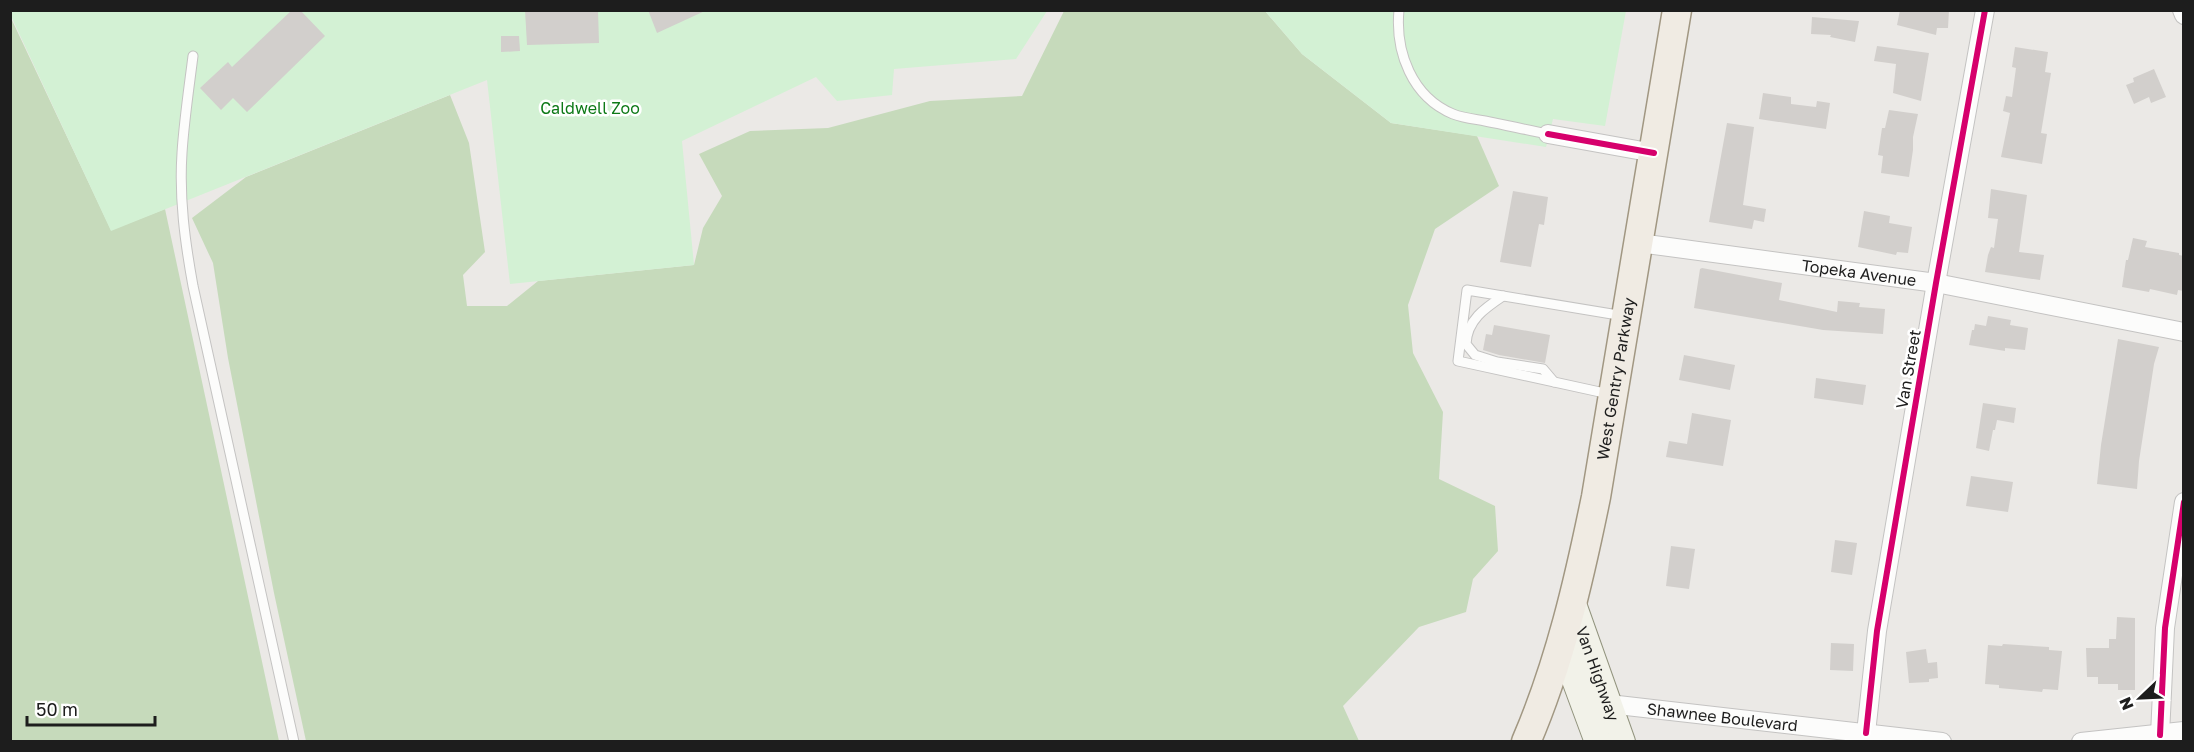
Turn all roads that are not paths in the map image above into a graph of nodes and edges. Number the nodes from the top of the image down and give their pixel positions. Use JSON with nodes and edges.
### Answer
{"nodes":[{"id":1,"x":1399,"y":10,"type":"edge"},
{"id":2,"x":1677,"y":10,"type":"edge"},
{"id":3,"x":1985,"y":10,"type":"edge"},
{"id":4,"x":2181,"y":10,"type":"edge"},
{"id":5,"x":2184,"y":15,"type":"edge"},
{"id":6,"x":193,"y":56,"type":"dead end"},
{"id":7,"x":1548,"y":134,"type":"joint"},
{"id":8,"x":1654,"y":153,"type":"junction"},
{"id":9,"x":1639,"y":243,"type":"junction"},
{"id":10,"x":1936,"y":283,"type":"junction"},
{"id":11,"x":1503,"y":296,"type":"junction"},
{"id":12,"x":1626,"y":317,"type":"junction"},
{"id":13,"x":2184,"y":332,"type":"edge"},
{"id":14,"x":1554,"y":382,"type":"junction"},
{"id":15,"x":1613,"y":395,"type":"junction"},
{"id":16,"x":2184,"y":502,"type":"edge"},
{"id":17,"x":1573,"y":604,"type":"junction"},
{"id":18,"x":1561,"y":642,"type":"junction"},
{"id":19,"x":1609,"y":705,"type":"junction"},
{"id":20,"x":2184,"y":731,"type":"edge"},
{"id":21,"x":1866,"y":733,"type":"junction"},
{"id":22,"x":2160,"y":735,"type":"junction"},
{"id":23,"x":1898,"y":739,"type":"edge"},
{"id":24,"x":294,"y":741,"type":"edge"},
{"id":25,"x":1526,"y":741,"type":"edge"},
{"id":26,"x":1598,"y":741,"type":"edge"},
{"id":27,"x":1622,"y":741,"type":"edge"},
{"id":28,"x":1942,"y":741,"type":"edge"},
{"id":29,"x":2081,"y":741,"type":"edge"}],
"edges":[{"from":1,"to":7,"type":"lane"},
{"from":2,"to":8,"type":"main road","name":"West Gentry Parkway"},
{"from":3,"to":10,"type":"street","name":"Van Street"},
{"from":4,"to":5,"type":"street"},
{"from":6,"to":24,"type":"lane"},
{"from":7,"to":8,"type":"street"},
{"from":8,"to":9,"type":"main road","name":"West Gentry Parkway"},
{"from":9,"to":10,"type":"street","name":"Topeka Avenue"},
{"from":9,"to":12,"type":"main road","name":"West Gentry Parkway"},
{"from":10,"to":13,"type":"street","name":"Topeka Avenue"},
{"from":10,"to":21,"type":"street","name":"Van Street"},
{"from":11,"to":12,"type":"lane"},
{"from":11,"to":14,"type":"lane"},
{"from":11,"to":14,"type":"lane"},
{"from":12,"to":15,"type":"main road","name":"West Gentry Parkway"},
{"from":14,"to":15,"type":"lane"},
{"from":15,"to":17,"type":"main road","name":"West Gentry Parkway"},
{"from":16,"to":22,"type":"street"},
{"from":17,"to":18,"type":"main road","name":"West Gentry Parkway"},
{"from":17,"to":19,"type":"main road","name":"Van Highway"},
{"from":18,"to":25,"type":"main road","name":"West Gentry Parkway"},
{"from":18,"to":26,"type":"main road","name":"Van Highway"},
{"from":19,"to":21,"type":"street","name":"Shawnee Boulevard"},
{"from":19,"to":27,"type":"main road","name":"Van Highway"},
{"from":20,"to":22,"type":"street"},
{"from":21,"to":23,"type":"street","name":"Shawnee Boulevard"},
{"from":22,"to":29,"type":"street"},
{"from":23,"to":28,"type":"street","name":"Shawnee Boulevard"}]}
